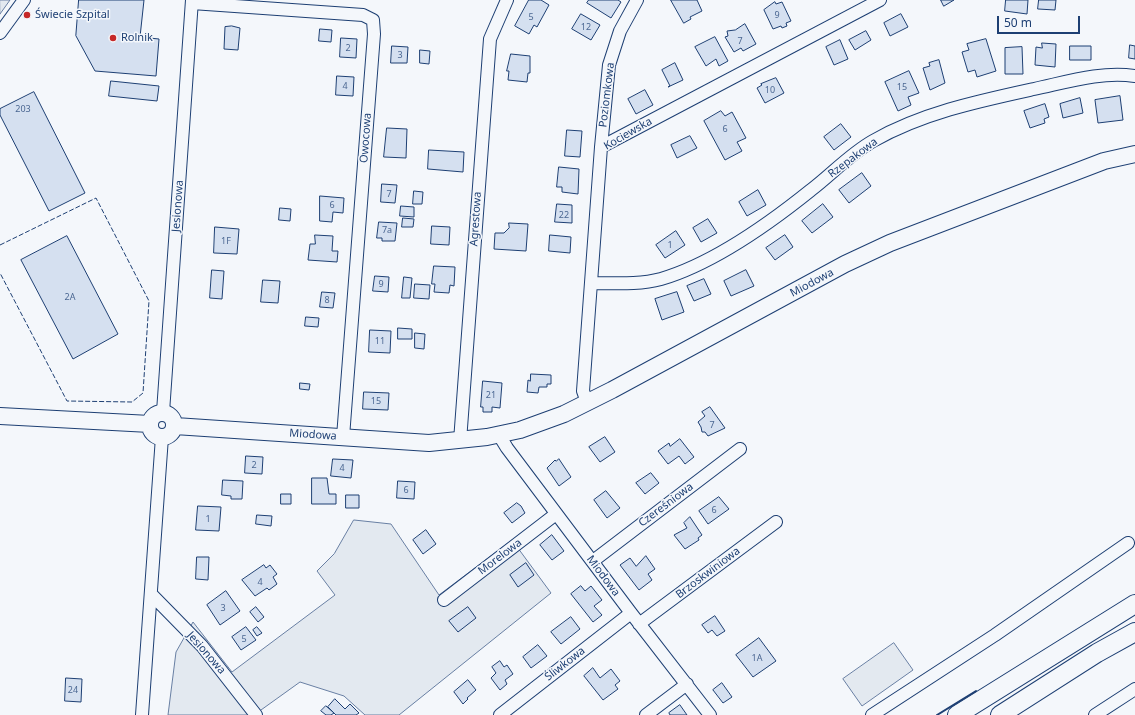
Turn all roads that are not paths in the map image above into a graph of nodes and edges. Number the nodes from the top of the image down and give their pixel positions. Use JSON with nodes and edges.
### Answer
{"nodes":[{"id":1,"x":24,"y":0,"type":"edge"},
{"id":2,"x":506,"y":0,"type":"edge"},
{"id":3,"x":637,"y":0,"type":"edge"},
{"id":4,"x":880,"y":0,"type":"edge"},
{"id":5,"x":192,"y":2,"type":"edge"},
{"id":6,"x":861,"y":4,"type":"edge"},
{"id":7,"x":0,"y":33,"type":"edge"},
{"id":8,"x":1135,"y":76,"type":"edge"},
{"id":9,"x":601,"y":147,"type":"junction"},
{"id":10,"x":1135,"y":154,"type":"edge"},
{"id":11,"x":591,"y":283,"type":"junction"},
{"id":12,"x":587,"y":402,"type":"junction"},
{"id":13,"x":163,"y":412,"type":"junction"},
{"id":14,"x":0,"y":416,"type":"edge"},
{"id":15,"x":150,"y":424,"type":"junction"},
{"id":16,"x":175,"y":426,"type":"junction"},
{"id":17,"x":499,"y":435,"type":"junction"},
{"id":18,"x":162,"y":437,"type":"junction"},
{"id":19,"x":343,"y":437,"type":"junction"},
{"id":20,"x":460,"y":441,"type":"junction"},
{"id":21,"x":740,"y":449,"type":"dead end"},
{"id":22,"x":556,"y":514,"type":"junction"},
{"id":23,"x":776,"y":522,"type":"dead end"},
{"id":24,"x":1128,"y":543,"type":"dead end"},
{"id":25,"x":593,"y":561,"type":"junction"},
{"id":26,"x":151,"y":594,"type":"junction"},
{"id":27,"x":444,"y":600,"type":"dead end"},
{"id":28,"x":1135,"y":604,"type":"edge"},
{"id":29,"x":631,"y":614,"type":"junction"},
{"id":30,"x":639,"y":624,"type":"junction"},
{"id":31,"x":1135,"y":632,"type":"edge"},
{"id":32,"x":687,"y":684,"type":"junction"},
{"id":33,"x":1135,"y":689,"type":"edge"},
{"id":34,"x":142,"y":715,"type":"edge"},
{"id":35,"x":256,"y":715,"type":"edge"},
{"id":36,"x":500,"y":715,"type":"edge"},
{"id":37,"x":646,"y":715,"type":"edge"},
{"id":38,"x":710,"y":715,"type":"edge"},
{"id":39,"x":872,"y":715,"type":"edge"},
{"id":40,"x":956,"y":715,"type":"edge"},
{"id":41,"x":1000,"y":715,"type":"edge"},
{"id":42,"x":1095,"y":715,"type":"edge"}],
"edges":[{"from":1,"to":7,"type":"street"},
{"from":2,"to":20,"type":"street","name":"Agrestowa"},
{"from":3,"to":9,"type":"street","name":"Poziomkowa"},
{"from":4,"to":6,"type":"street","name":"Kociewska"},
{"from":5,"to":13,"type":"street","name":"Jesionowa"},
{"from":5,"to":19,"type":"street","name":"Owocowa"},
{"from":6,"to":9,"type":"street","name":"Kociewska"},
{"from":8,"to":11,"type":"street","name":"Rzepakowa"},
{"from":9,"to":11,"type":"street","name":"Kociewska"},
{"from":10,"to":12,"type":"main road","name":"Miodowa"},
{"from":11,"to":12,"type":"street","name":"Kociewska"},
{"from":12,"to":17,"type":"main road","name":"Miodowa"},
{"from":13,"to":15,"type":"main road"},
{"from":13,"to":16,"type":"main road"},
{"from":14,"to":15,"type":"main road"},
{"from":15,"to":18,"type":"main road"},
{"from":16,"to":18,"type":"main road"},
{"from":16,"to":19,"type":"main road","name":"Miodowa"},
{"from":17,"to":20,"type":"main road","name":"Miodowa"},
{"from":17,"to":22,"type":"street","name":"Miodowa"},
{"from":18,"to":26,"type":"street"},
{"from":19,"to":20,"type":"main road","name":"Miodowa"},
{"from":21,"to":25,"type":"street","name":"Czereśniowa"},
{"from":22,"to":25,"type":"street","name":"Miodowa"},
{"from":22,"to":27,"type":"street","name":"Morelowa"},
{"from":23,"to":30,"type":"street","name":"Brzoskwiniowa"},
{"from":24,"to":39,"type":"street"},
{"from":25,"to":29,"type":"street","name":"Miodowa"},
{"from":26,"to":34,"type":"street"},
{"from":26,"to":35,"type":"street","name":"Jesionowa"},
{"from":28,"to":40,"type":"highway"},
{"from":29,"to":30,"type":"street","name":"Miodowa"},
{"from":29,"to":36,"type":"street","name":"Śliwkowa"},
{"from":30,"to":32,"type":"street","name":"Miodowa"},
{"from":31,"to":41,"type":"highway"},
{"from":32,"to":37,"type":"street"},
{"from":32,"to":38,"type":"street","name":"Miodowa"},
{"from":33,"to":42,"type":"street"}]}
